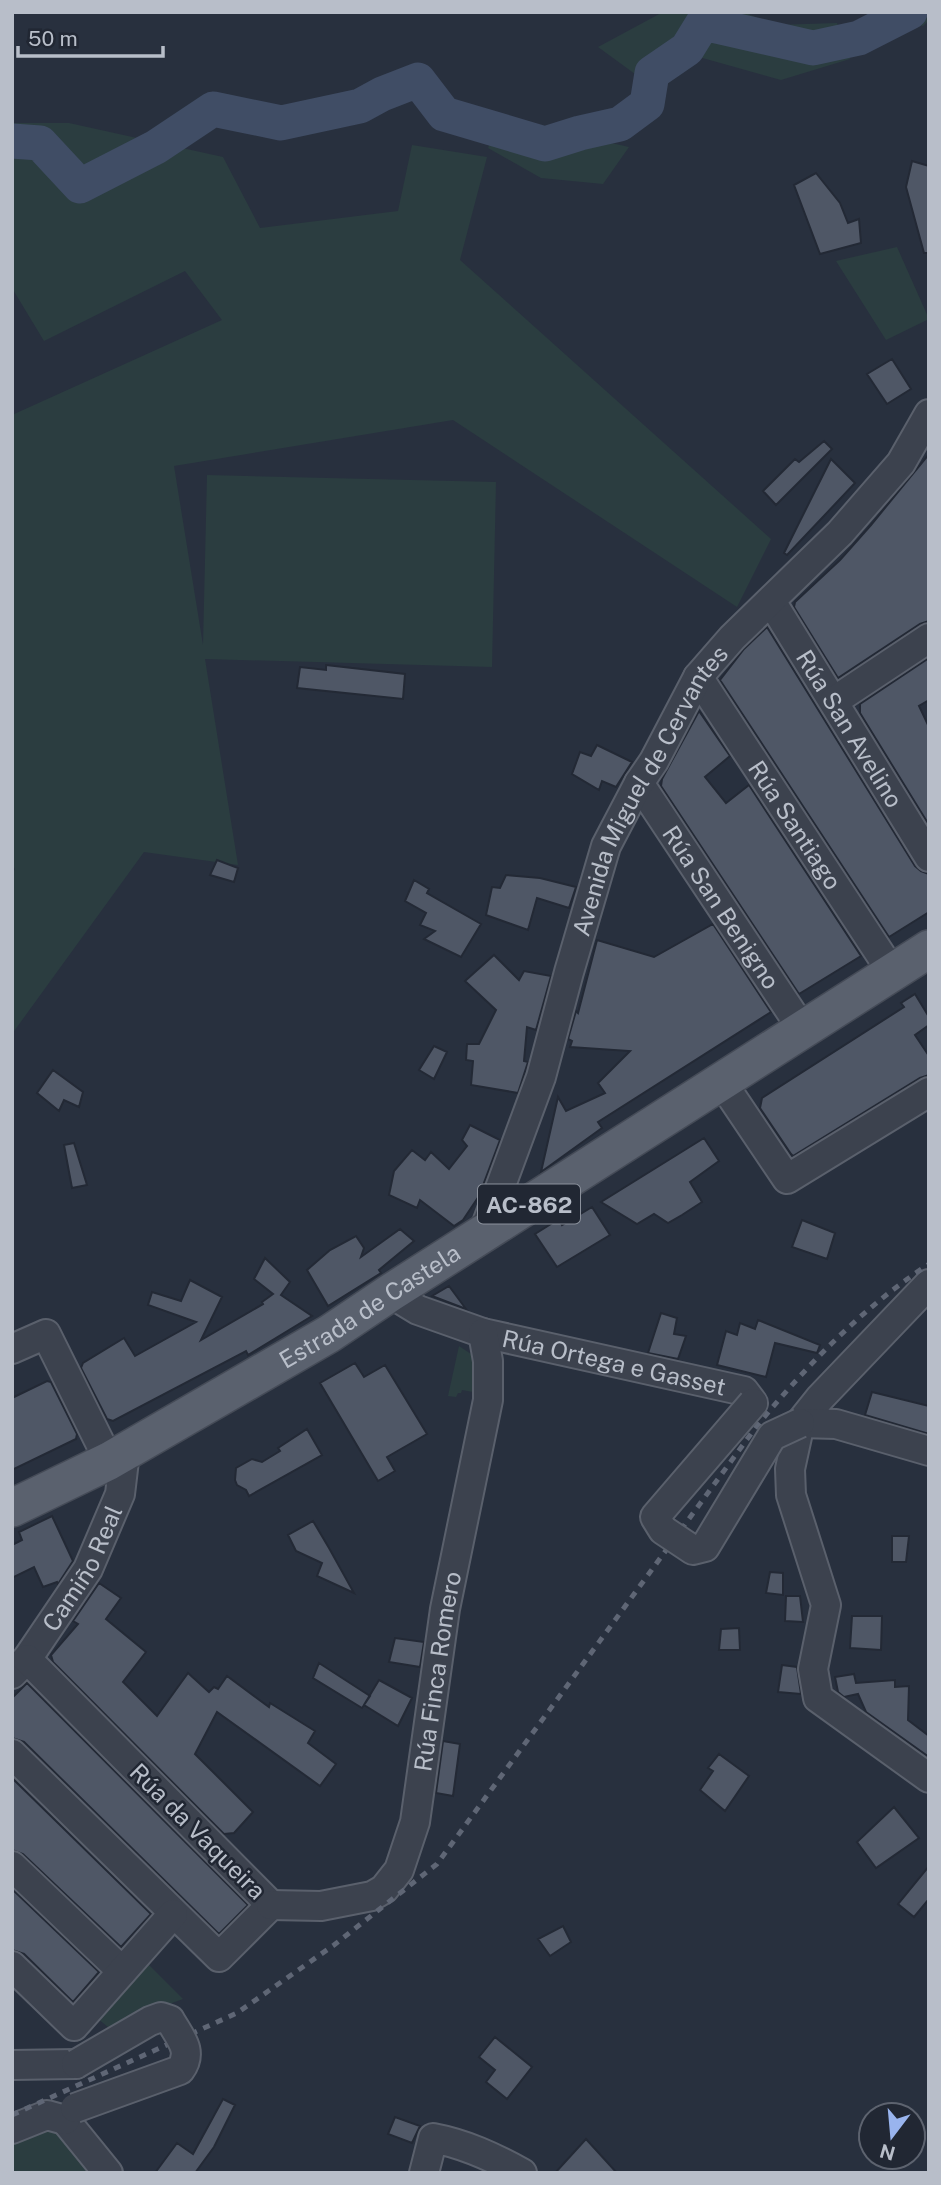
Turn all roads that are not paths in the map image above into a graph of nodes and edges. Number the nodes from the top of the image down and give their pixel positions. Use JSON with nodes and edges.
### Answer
{"nodes":[{"id":1,"x":929,"y":414,"type":"edge"},
{"id":2,"x":771,"y":601,"type":"junction"},
{"id":3,"x":929,"y":638,"type":"edge"},
{"id":4,"x":698,"y":677,"type":"junction"},
{"id":5,"x":834,"y":701,"type":"junction"},
{"id":6,"x":639,"y":783,"type":"junction"},
{"id":7,"x":929,"y":857,"type":"edge"},
{"id":8,"x":929,"y":949,"type":"edge"},
{"id":9,"x":892,"y":972,"type":"junction"},
{"id":10,"x":803,"y":1030,"type":"junction"},
{"id":11,"x":721,"y":1081,"type":"junction"},
{"id":12,"x":929,"y":1092,"type":"edge"},
{"id":13,"x":484,"y":1234,"type":"junction"},
{"id":14,"x":929,"y":1284,"type":"edge"},
{"id":15,"x":390,"y":1293,"type":"junction"},
{"id":16,"x":483,"y":1333,"type":"junction"},
{"id":17,"x":12,"y":1349,"type":"edge"},
{"id":18,"x":800,"y":1423,"type":"junction"},
{"id":19,"x":929,"y":1451,"type":"edge"},
{"id":20,"x":117,"y":1457,"type":"junction"},
{"id":21,"x":12,"y":1508,"type":"edge"},
{"id":22,"x":20,"y":1667,"type":"edge"},
{"id":23,"x":12,"y":1755,"type":"edge"},
{"id":24,"x":929,"y":1778,"type":"edge"},
{"id":25,"x":12,"y":1866,"type":"edge"},
{"id":26,"x":271,"y":1905,"type":"junction"},
{"id":27,"x":173,"y":1914,"type":"junction"},
{"id":28,"x":12,"y":1966,"type":"edge"},
{"id":29,"x":122,"y":1971,"type":"junction"},
{"id":30,"x":74,"y":2026,"type":"junction"},
{"id":31,"x":42,"y":2064,"type":"junction"},
{"id":32,"x":12,"y":2065,"type":"edge"},
{"id":33,"x":70,"y":2114,"type":"junction"},
{"id":34,"x":12,"y":2129,"type":"edge"},
{"id":35,"x":108,"y":2173,"type":"edge"},
{"id":36,"x":424,"y":2173,"type":"edge"},
{"id":37,"x":522,"y":2173,"type":"edge"}],
"edges":[{"from":1,"to":2,"type":"street","name":"Avenida Miguel de Cervantes"},
{"from":2,"to":4,"type":"street","name":"Avenida Miguel de Cervantes"},
{"from":2,"to":5,"type":"street","name":"Rúa San Avelino"},
{"from":3,"to":5,"type":"street"},
{"from":4,"to":6,"type":"street","name":"Avenida Miguel de Cervantes"},
{"from":4,"to":9,"type":"street","name":"Rúa Santiago"},
{"from":5,"to":7,"type":"street","name":"Rúa San Avelino"},
{"from":6,"to":10,"type":"street","name":"Rúa San Benigno"},
{"from":6,"to":13,"type":"street","name":"Avenida Miguel de Cervantes"},
{"from":8,"to":9,"type":"main road","name":"Estrada de Castela","number":"AC-862"},
{"from":9,"to":10,"type":"main road","name":"Estrada de Castela","number":"AC-862"},
{"from":10,"to":11,"type":"main road","name":"Estrada de Castela","number":"AC-862"},
{"from":11,"to":12,"type":"street"},
{"from":11,"to":13,"type":"main road","name":"Estrada de Castela","number":"AC-862"},
{"from":13,"to":15,"type":"main road","name":"Estrada de Castela","number":"AC-862"},
{"from":14,"to":18,"type":"street"},
{"from":15,"to":16,"type":"street","name":"Rúa Ortega e Gasset"},
{"from":15,"to":20,"type":"main road","name":"Estrada de Castela","number":"AC-862"},
{"from":16,"to":18,"type":"street","name":"Rúa Ortega e Gasset","bridge":true},
{"from":16,"to":26,"type":"street","name":"Rúa Finca Romero"},
{"from":17,"to":20,"type":"street"},
{"from":18,"to":19,"type":"street"},
{"from":18,"to":24,"type":"street"},
{"from":20,"to":21,"type":"main road","name":"Estrada de Castela","number":"AC-862"},
{"from":20,"to":22,"type":"street","name":"Camiño Real"},
{"from":22,"to":26,"type":"street","name":"Rúa da Vaqueira"},
{"from":23,"to":27,"type":"street"},
{"from":25,"to":29,"type":"street"},
{"from":26,"to":27,"type":"street","name":"Rúa da Vaqueira"},
{"from":27,"to":29,"type":"street"},
{"from":28,"to":30,"type":"street"},
{"from":29,"to":30,"type":"street"},
{"from":30,"to":31,"type":"street"},
{"from":31,"to":32,"type":"street"},
{"from":31,"to":33,"type":"street","bridge":true},
{"from":33,"to":34,"type":"street"},
{"from":33,"to":35,"type":"street"},
{"from":36,"to":37,"type":"street"}]}
